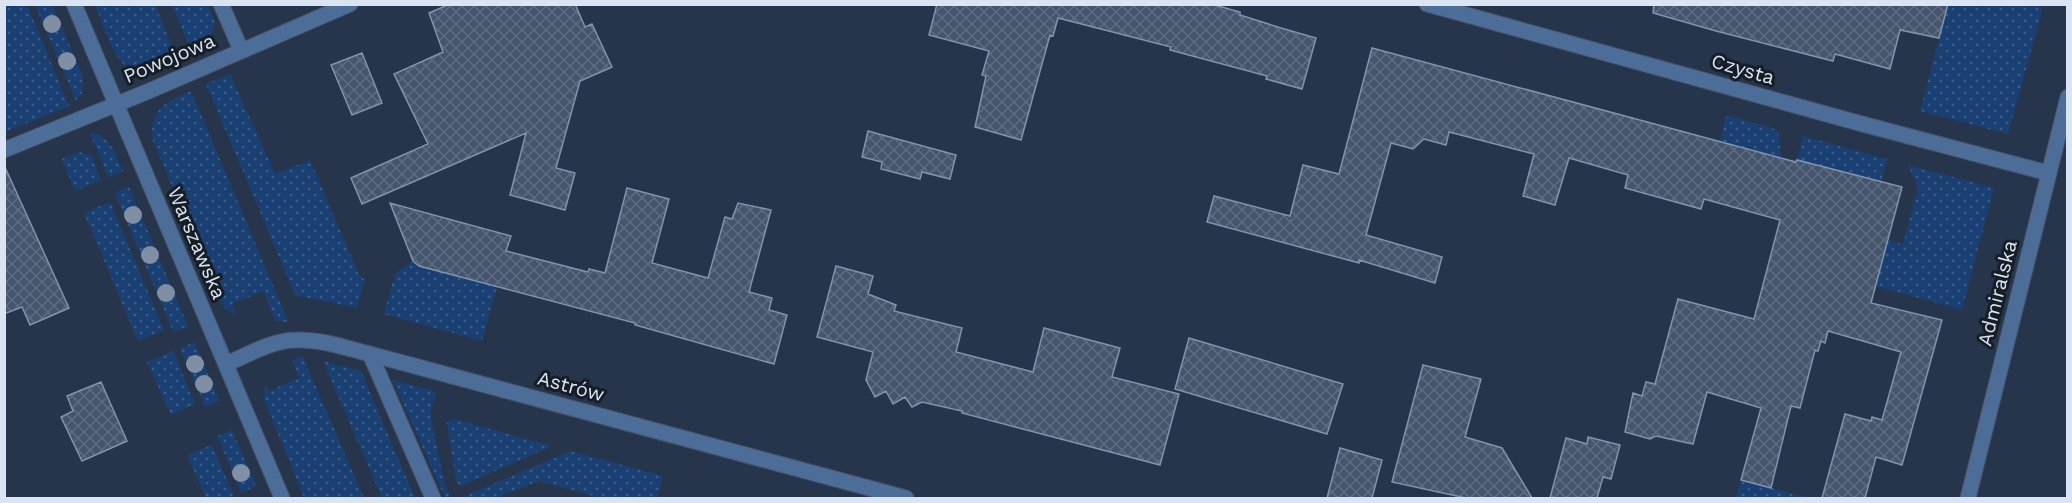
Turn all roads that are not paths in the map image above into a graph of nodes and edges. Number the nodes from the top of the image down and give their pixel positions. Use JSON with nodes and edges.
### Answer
{"nodes":[{"id":1,"x":74,"y":4,"type":"edge"},
{"id":2,"x":221,"y":4,"type":"edge"},
{"id":3,"x":350,"y":4,"type":"edge"},
{"id":4,"x":1427,"y":4,"type":"edge"},
{"id":5,"x":241,"y":50,"type":"junction"},
{"id":6,"x":2067,"y":98,"type":"edge"},
{"id":7,"x":116,"y":104,"type":"junction"},
{"id":8,"x":4,"y":150,"type":"edge"},
{"id":9,"x":2048,"y":173,"type":"junction"},
{"id":10,"x":370,"y":354,"type":"junction"},
{"id":11,"x":226,"y":364,"type":"junction"},
{"id":12,"x":282,"y":498,"type":"edge"},
{"id":13,"x":433,"y":498,"type":"edge"},
{"id":14,"x":906,"y":498,"type":"edge"},
{"id":15,"x":1968,"y":498,"type":"edge"}],
"edges":[{"from":1,"to":7,"type":"street","name":"Warszawska"},
{"from":2,"to":5,"type":"street"},
{"from":3,"to":5,"type":"street","name":"Powojowa"},
{"from":4,"to":9,"type":"street","name":"Czysta"},
{"from":5,"to":7,"type":"street","name":"Powojowa"},
{"from":6,"to":9,"type":"street","name":"Admiralska"},
{"from":7,"to":8,"type":"street","name":"Powojowa"},
{"from":7,"to":11,"type":"street","name":"Warszawska"},
{"from":9,"to":15,"type":"street","name":"Admiralska"},
{"from":10,"to":11,"type":"street","name":"Astrów"},
{"from":10,"to":13,"type":"street"},
{"from":10,"to":14,"type":"street","name":"Astrów"},
{"from":11,"to":12,"type":"street","name":"Warszawska"}]}
